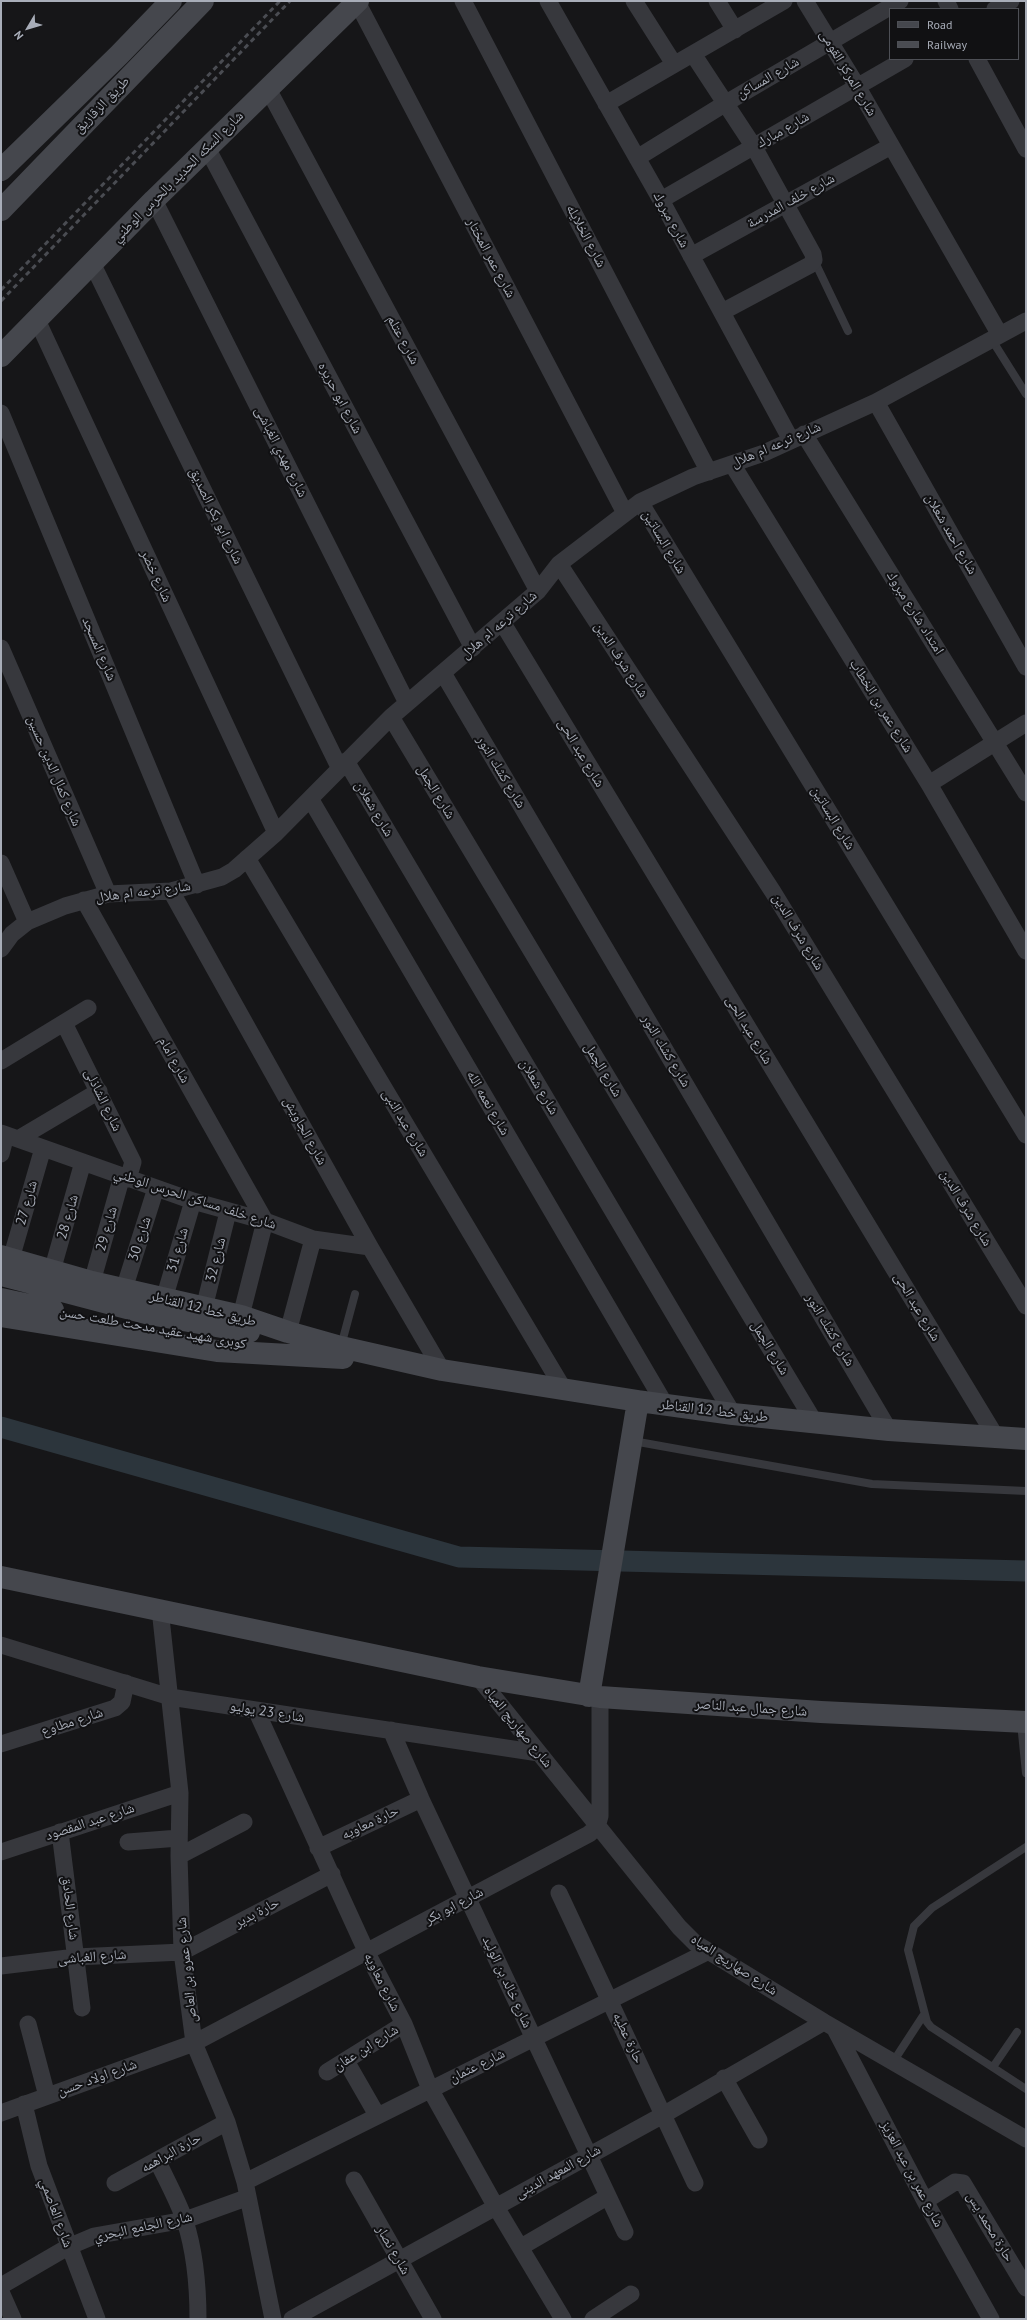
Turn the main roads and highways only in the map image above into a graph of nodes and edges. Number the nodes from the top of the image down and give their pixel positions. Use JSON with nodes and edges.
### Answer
{"nodes":[{"id":1,"x":171,"y":1,"type":"edge"},
{"id":2,"x":203,"y":1,"type":"edge"},
{"id":3,"x":358,"y":2,"type":"edge"},
{"id":4,"x":1,"y":170,"type":"edge"},
{"id":5,"x":1,"y":210,"type":"edge"},
{"id":6,"x":1,"y":356,"type":"edge"},
{"id":7,"x":4,"y":1263,"type":"edge"},
{"id":8,"x":1,"y":1299,"type":"edge"},
{"id":9,"x":1,"y":1316,"type":"edge"},
{"id":10,"x":308,"y":1347,"type":"junction"},
{"id":11,"x":404,"y":1362,"type":"junction"},
{"id":12,"x":638,"y":1401,"type":"junction"},
{"id":13,"x":1026,"y":1439,"type":"edge"},
{"id":14,"x":1,"y":1577,"type":"edge"},
{"id":15,"x":594,"y":1696,"type":"junction"},
{"id":16,"x":1023,"y":1722,"type":"edge"}],
"edges":[{"from":1,"to":4,"type":"main road","name":"طريق الزقازيق"},
{"from":2,"to":5,"type":"main road","name":"طريق الزقازيق"},
{"from":3,"to":6,"type":"main road","name":"شارع السكه الحديد بالحرس الوطني"},
{"from":7,"to":10,"type":"main road","name":"كوبرى شهيد عقيد مدحت طلعت حسن"},
{"from":7,"to":10,"type":"main road","name":"طريق خط 12 القناطر"},
{"from":8,"to":10,"type":"main road","name":"كوبرى شهيد عقيد مدحت طلعت حسن"},
{"from":9,"to":10,"type":"main road","name":"طريق خط 12 القناطر"},
{"from":10,"to":11,"type":"main road","name":"طريق خط 12 القناطر"},
{"from":10,"to":11,"type":"main road","name":"طريق خط 12 القناطر"},
{"from":11,"to":12,"type":"main road","name":"طريق خط 12 القناطر"},
{"from":12,"to":13,"type":"main road","name":"طريق خط 12 القناطر"},
{"from":12,"to":15,"type":"main road"},
{"from":14,"to":15,"type":"main road","name":"شارع جمال عبد الناصر"},
{"from":15,"to":16,"type":"main road","name":"شارع جمال عبد الناصر"}]}
